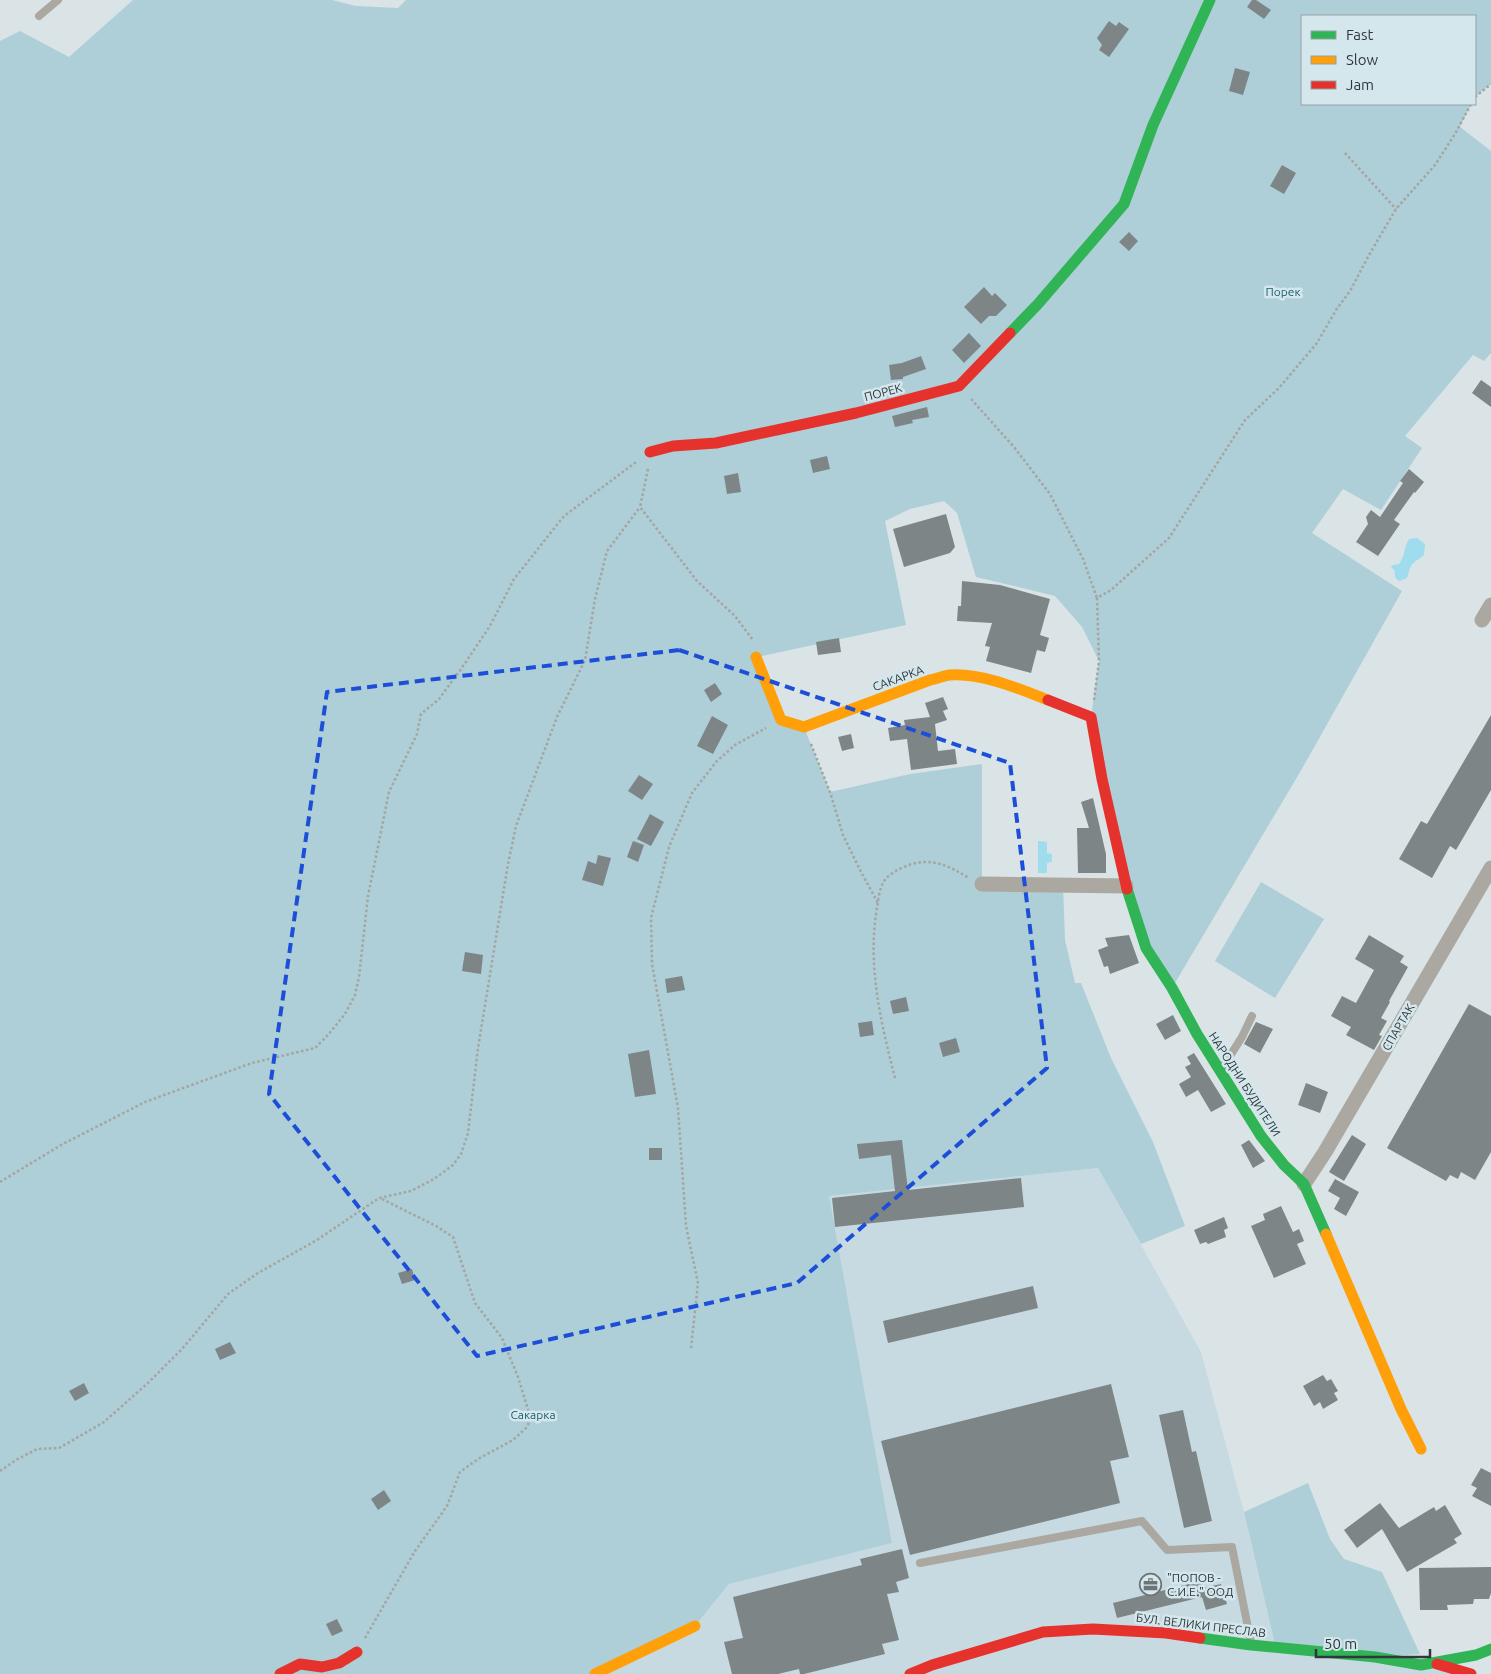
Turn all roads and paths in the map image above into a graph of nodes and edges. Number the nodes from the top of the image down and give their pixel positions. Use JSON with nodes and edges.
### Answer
{"nodes":[{"id":1,"x":58,"y":0,"type":"edge"},
{"id":2,"x":1210,"y":0,"type":"edge"},
{"id":3,"x":39,"y":16,"type":"dead end"},
{"id":4,"x":1491,"y":84,"type":"edge"},
{"id":5,"x":1476,"y":96,"type":"edge"},
{"id":6,"x":1470,"y":105,"type":"edge"},
{"id":7,"x":1344,"y":152,"type":"dead end"},
{"id":8,"x":1396,"y":209,"type":"junction"},
{"id":9,"x":959,"y":386,"type":"junction"},
{"id":10,"x":650,"y":452,"type":"junction"},
{"id":11,"x":640,"y":507,"type":"junction"},
{"id":12,"x":1097,"y":598,"type":"junction"},
{"id":13,"x":1491,"y":606,"type":"edge"},
{"id":14,"x":1482,"y":620,"type":"dead end"},
{"id":15,"x":756,"y":657,"type":"joint"},
{"id":16,"x":1091,"y":717,"type":"junction"},
{"id":17,"x":780,"y":720,"type":"junction"},
{"id":18,"x":804,"y":727,"type":"junction"},
{"id":19,"x":1490,"y":874,"type":"edge"},
{"id":20,"x":982,"y":884,"type":"joint"},
{"id":21,"x":1126,"y":886,"type":"junction"},
{"id":22,"x":878,"y":903,"type":"junction"},
{"id":23,"x":1252,"y":1016,"type":"dead end"},
{"id":24,"x":1220,"y":1072,"type":"junction"},
{"id":25,"x":895,"y":1078,"type":"dead end"},
{"id":26,"x":0,"y":1182,"type":"edge"},
{"id":27,"x":1304,"y":1184,"type":"junction"},
{"id":28,"x":379,"y":1198,"type":"junction"},
{"id":29,"x":691,"y":1348,"type":"dead end"},
{"id":30,"x":1421,"y":1449,"type":"dead end"},
{"id":31,"x":0,"y":1471,"type":"edge"},
{"id":32,"x":920,"y":1563,"type":"dead end"},
{"id":33,"x":695,"y":1626,"type":"dead end"},
{"id":34,"x":1251,"y":1645,"type":"junction"},
{"id":35,"x":1437,"y":1650,"type":"dead end"},
{"id":36,"x":1491,"y":1650,"type":"edge"},
{"id":37,"x":357,"y":1652,"type":"joint"},
{"id":38,"x":1420,"y":1664,"type":"edge"},
{"id":39,"x":1434,"y":1664,"type":"junction"},
{"id":40,"x":280,"y":1674,"type":"edge"},
{"id":41,"x":596,"y":1674,"type":"edge"},
{"id":42,"x":910,"y":1674,"type":"edge"},
{"id":43,"x":1471,"y":1674,"type":"edge"}],
"edges":[{"from":1,"to":3,"type":"lane"},
{"from":2,"to":9,"type":"street"},
{"from":4,"to":5,"type":"path"},
{"from":6,"to":8,"type":"path"},
{"from":7,"to":8,"type":"path"},
{"from":8,"to":12,"type":"path"},
{"from":9,"to":10,"type":"street","name":"ПОРЕК"},
{"from":9,"to":12,"type":"path"},
{"from":10,"to":11,"type":"path"},
{"from":10,"to":26,"type":"path"},
{"from":11,"to":15,"type":"path"},
{"from":11,"to":28,"type":"path"},
{"from":12,"to":16,"type":"path"},
{"from":13,"to":14,"type":"street"},
{"from":15,"to":17,"type":"street"},
{"from":16,"to":18,"type":"street","name":"САКАРКА"},
{"from":16,"to":21,"type":"street","name":"НАРОДНИ БУДИТЕЛИ"},
{"from":17,"to":18,"type":"street"},
{"from":17,"to":29,"type":"path"},
{"from":18,"to":22,"type":"path"},
{"from":19,"to":27,"type":"street","name":"СПАРТАК"},
{"from":20,"to":21,"type":"street"},
{"from":20,"to":22,"type":"path"},
{"from":21,"to":24,"type":"street","name":"НАРОДНИ БУДИТЕЛИ"},
{"from":22,"to":25,"type":"path"},
{"from":23,"to":24,"type":"lane"},
{"from":24,"to":27,"type":"street","name":"НАРОДНИ БУДИТЕЛИ"},
{"from":27,"to":30,"type":"street","name":"НАРОДНИ БУДИТЕЛИ"},
{"from":28,"to":31,"type":"path"},
{"from":28,"to":37,"type":"path"},
{"from":32,"to":34,"type":"lane"},
{"from":33,"to":41,"type":"street"},
{"from":34,"to":38,"type":"street","name":"БУЛ. ВЕЛИКИ ПРЕСЛАВ"},
{"from":34,"to":42,"type":"street","name":"БУЛ. ВЕЛИКИ ПРЕСЛАВ"},
{"from":35,"to":38,"type":"street","name":"БУЛ. ВЕЛИКИ ПРЕСЛАВ"},
{"from":36,"to":39,"type":"street","name":"БУЛ. ВЕЛИКИ ПРЕСЛАВ"},
{"from":37,"to":40,"type":"street"},
{"from":38,"to":39,"type":"street","name":"БУЛ. ВЕЛИКИ ПРЕСЛАВ"},
{"from":39,"to":43,"type":"street"}]}
